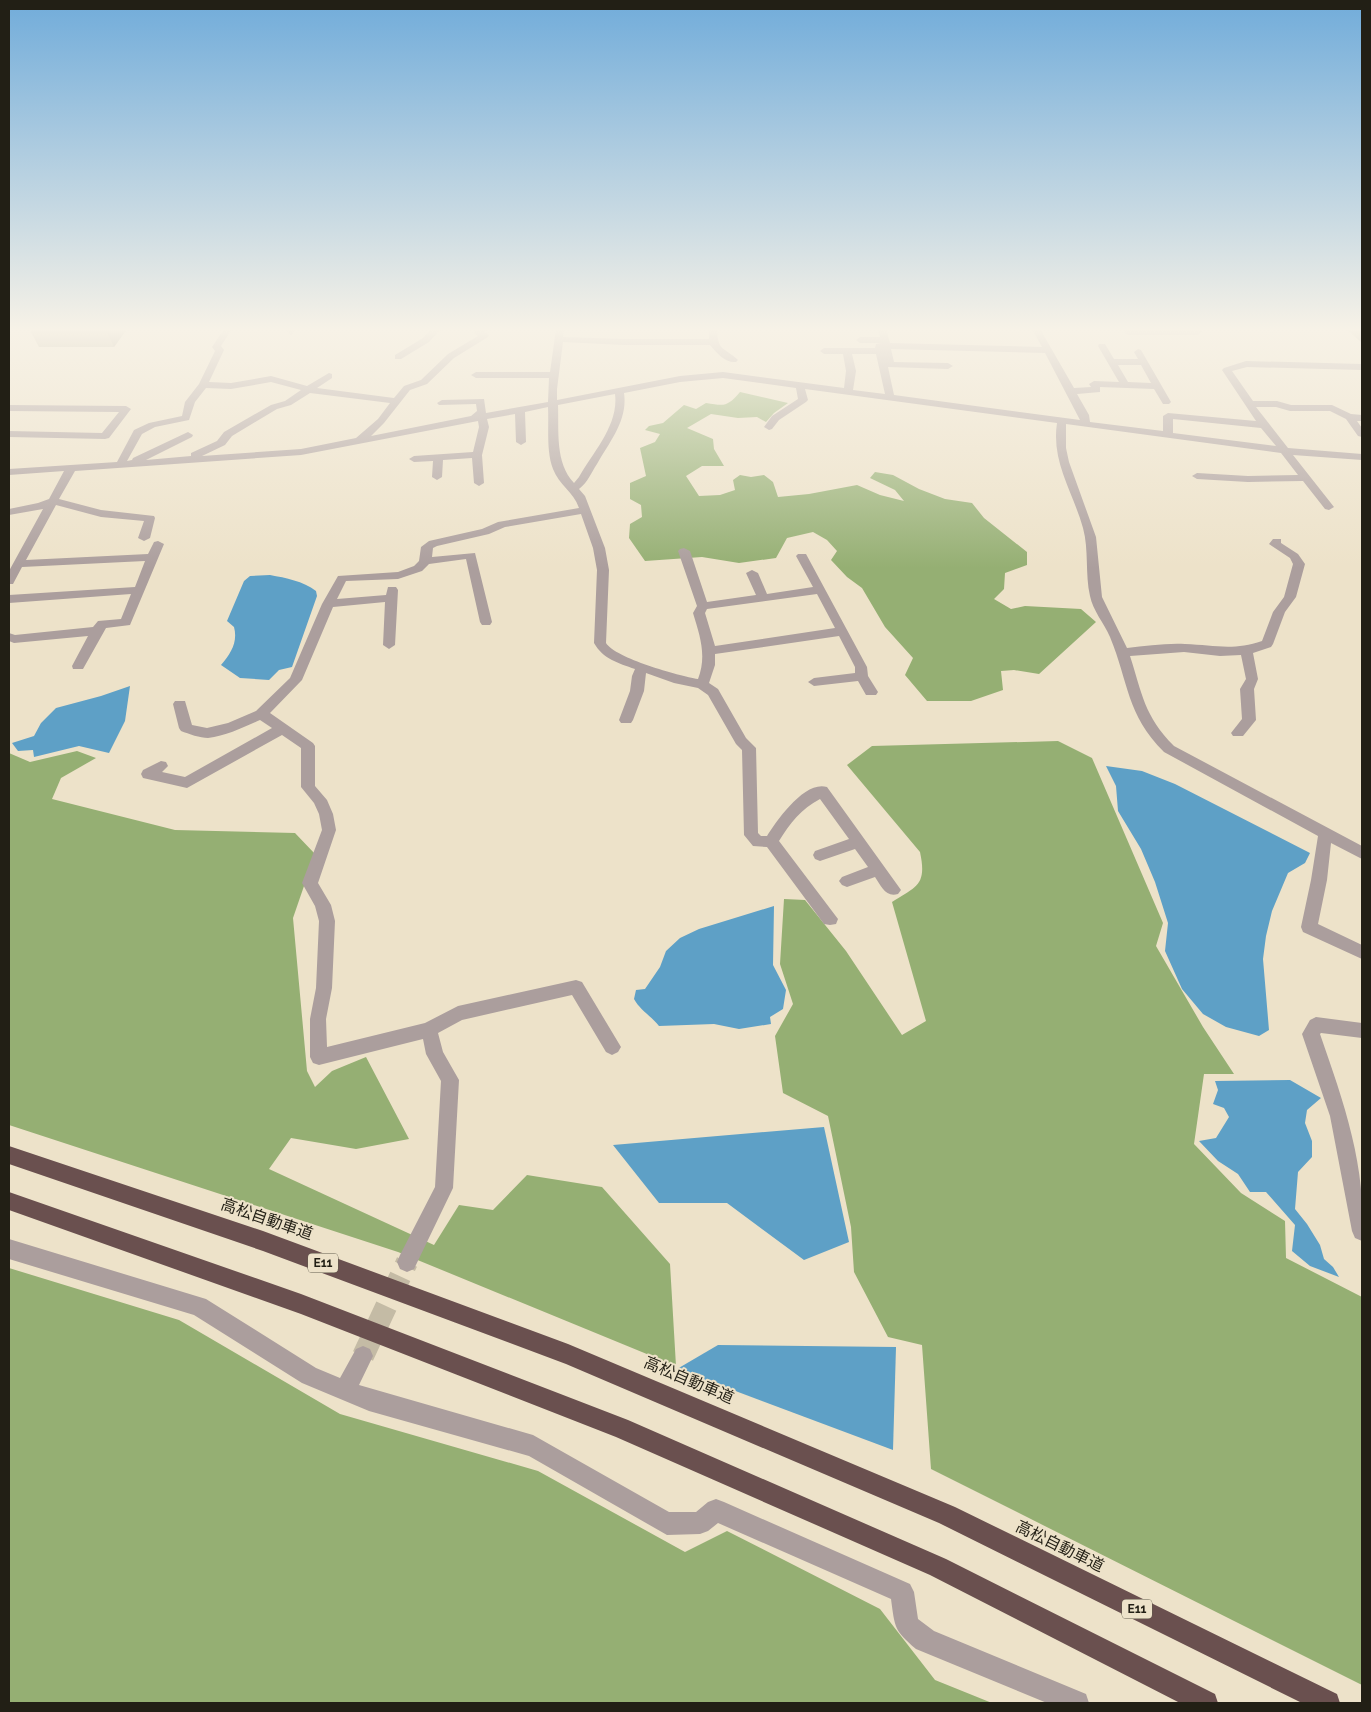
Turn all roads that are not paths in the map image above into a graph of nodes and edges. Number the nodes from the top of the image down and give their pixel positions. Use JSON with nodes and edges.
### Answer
{"nodes":[{"id":1,"x":110,"y":409,"type":"edge"},
{"id":2,"x":188,"y":409,"type":"edge"},
{"id":3,"x":271,"y":409,"type":"edge"},
{"id":4,"x":390,"y":409,"type":"edge"},
{"id":5,"x":482,"y":409,"type":"edge"},
{"id":6,"x":525,"y":409,"type":"edge"},
{"id":7,"x":553,"y":409,"type":"edge"},
{"id":8,"x":618,"y":409,"type":"edge"},
{"id":9,"x":789,"y":409,"type":"edge"},
{"id":10,"x":979,"y":409,"type":"edge"},
{"id":11,"x":1080,"y":409,"type":"edge"},
{"id":12,"x":1253,"y":409,"type":"edge"},
{"id":13,"x":1334,"y":409,"type":"edge"},
{"id":14,"x":520,"y":410,"type":"junction"},
{"id":15,"x":1350,"y":417,"type":"junction"},
{"id":16,"x":478,"y":418,"type":"junction"},
{"id":17,"x":1362,"y":418,"type":"edge"},
{"id":18,"x":1062,"y":420,"type":"junction"},
{"id":19,"x":1086,"y":424,"type":"junction"},
{"id":20,"x":1265,"y":425,"type":"junction"},
{"id":21,"x":770,"y":427,"type":"dead end"},
{"id":22,"x":9,"y":434,"type":"edge"},
{"id":23,"x":1168,"y":434,"type":"junction"},
{"id":24,"x":1362,"y":434,"type":"edge"},
{"id":25,"x":188,"y":435,"type":"dead end"},
{"id":26,"x":359,"y":441,"type":"junction"},
{"id":27,"x":521,"y":442,"type":"dead end"},
{"id":28,"x":1287,"y":451,"type":"junction"},
{"id":29,"x":477,"y":455,"type":"junction"},
{"id":30,"x":1362,"y":457,"type":"edge"},
{"id":31,"x":438,"y":458,"type":"junction"},
{"id":32,"x":414,"y":459,"type":"dead end"},
{"id":33,"x":157,"y":462,"type":"junction"},
{"id":34,"x":125,"y":464,"type":"junction"},
{"id":35,"x":71,"y":468,"type":"junction"},
{"id":36,"x":9,"y":472,"type":"edge"},
{"id":37,"x":1197,"y":476,"type":"dead end"},
{"id":38,"x":437,"y":477,"type":"dead end"},
{"id":39,"x":1306,"y":478,"type":"junction"},
{"id":40,"x":479,"y":483,"type":"dead end"},
{"id":41,"x":573,"y":488,"type":"junction"},
{"id":42,"x":53,"y":501,"type":"junction"},
{"id":43,"x":1329,"y":507,"type":"dead end"},
{"id":44,"x":585,"y":510,"type":"junction"},
{"id":45,"x":9,"y":512,"type":"edge"},
{"id":46,"x":144,"y":538,"type":"dead end"},
{"id":47,"x":1277,"y":541,"type":"dead end"},
{"id":48,"x":158,"y":544,"type":"dead end"},
{"id":49,"x":684,"y":551,"type":"dead end"},
{"id":50,"x":802,"y":556,"type":"dead end"},
{"id":51,"x":153,"y":557,"type":"junction"},
{"id":52,"x":426,"y":561,"type":"junction"},
{"id":53,"x":19,"y":564,"type":"junction"},
{"id":54,"x":752,"y":573,"type":"dead end"},
{"id":55,"x":9,"y":581,"type":"edge"},
{"id":56,"x":140,"y":590,"type":"junction"},
{"id":57,"x":821,"y":590,"type":"junction"},
{"id":58,"x":763,"y":598,"type":"junction"},
{"id":59,"x":9,"y":599,"type":"edge"},
{"id":60,"x":328,"y":604,"type":"junction"},
{"id":61,"x":703,"y":606,"type":"junction"},
{"id":62,"x":486,"y":622,"type":"dead end"},
{"id":63,"x":98,"y":631,"type":"junction"},
{"id":64,"x":842,"y":632,"type":"junction"},
{"id":65,"x":9,"y":637,"type":"edge"},
{"id":66,"x":389,"y":645,"type":"dead end"},
{"id":67,"x":710,"y":651,"type":"junction"},
{"id":68,"x":1246,"y":651,"type":"junction"},
{"id":69,"x":1122,"y":652,"type":"junction"},
{"id":70,"x":78,"y":666,"type":"dead end"},
{"id":71,"x":642,"y":666,"type":"junction"},
{"id":72,"x":862,"y":676,"type":"junction"},
{"id":73,"x":814,"y":682,"type":"dead end"},
{"id":74,"x":702,"y":684,"type":"junction"},
{"id":75,"x":871,"y":692,"type":"dead end"},
{"id":76,"x":180,"y":704,"type":"dead end"},
{"id":77,"x":261,"y":714,"type":"junction"},
{"id":78,"x":626,"y":720,"type":"dead end"},
{"id":79,"x":281,"y":729,"type":"junction"},
{"id":80,"x":1238,"y":732,"type":"dead end"},
{"id":81,"x":161,"y":766,"type":"dead end"},
{"id":82,"x":1326,"y":835,"type":"junction"},
{"id":83,"x":771,"y":841,"type":"junction"},
{"id":84,"x":858,"y":842,"type":"junction"},
{"id":85,"x":1362,"y":854,"type":"edge"},
{"id":86,"x":820,"y":855,"type":"dead end"},
{"id":87,"x":879,"y":869,"type":"junction"},
{"id":88,"x":847,"y":881,"type":"dead end"},
{"id":89,"x":893,"y":890,"type":"dead end"},
{"id":90,"x":830,"y":919,"type":"dead end"},
{"id":91,"x":1362,"y":952,"type":"edge"},
{"id":92,"x":429,"y":1030,"type":"junction"},
{"id":93,"x":1362,"y":1030,"type":"edge"},
{"id":94,"x":612,"y":1046,"type":"dead end"},
{"id":95,"x":9,"y":1155,"type":"edge"},
{"id":96,"x":9,"y":1201,"type":"edge"},
{"id":97,"x":1362,"y":1231,"type":"edge"},
{"id":98,"x":9,"y":1249,"type":"edge"},
{"id":99,"x":407,"y":1262,"type":"tunnel mouth"},
{"id":100,"x":363,"y":1356,"type":"tunnel mouth"},
{"id":101,"x":345,"y":1391,"type":"junction"},
{"id":102,"x":1077,"y":1703,"type":"edge"},
{"id":103,"x":1206,"y":1703,"type":"edge"},
{"id":104,"x":1328,"y":1703,"type":"edge"}],
"edges":[{"from":1,"to":22,"type":"street"},
{"from":2,"to":34,"type":"street"},
{"from":3,"to":33,"type":"street"},
{"from":4,"to":26,"type":"street"},
{"from":5,"to":16,"type":"street"},
{"from":6,"to":14,"type":"street"},
{"from":7,"to":41,"type":"street"},
{"from":8,"to":41,"type":"street"},
{"from":9,"to":21,"type":"street"},
{"from":10,"to":18,"type":"street"},
{"from":11,"to":19,"type":"street"},
{"from":12,"to":20,"type":"street"},
{"from":13,"to":15,"type":"street"},
{"from":14,"to":16,"type":"street"},
{"from":14,"to":27,"type":"street"},
{"from":15,"to":17,"type":"street"},
{"from":15,"to":24,"type":"street"},
{"from":16,"to":26,"type":"street"},
{"from":16,"to":29,"type":"street"},
{"from":18,"to":19,"type":"street"},
{"from":18,"to":69,"type":"street"},
{"from":19,"to":23,"type":"street"},
{"from":20,"to":23,"type":"street"},
{"from":20,"to":28,"type":"street"},
{"from":23,"to":28,"type":"street"},
{"from":25,"to":34,"type":"street"},
{"from":26,"to":33,"type":"street"},
{"from":28,"to":30,"type":"street"},
{"from":28,"to":39,"type":"street"},
{"from":29,"to":31,"type":"street"},
{"from":29,"to":40,"type":"street"},
{"from":31,"to":32,"type":"street"},
{"from":31,"to":38,"type":"street"},
{"from":33,"to":34,"type":"street"},
{"from":34,"to":35,"type":"street"},
{"from":35,"to":36,"type":"street"},
{"from":35,"to":42,"type":"street"},
{"from":37,"to":39,"type":"street"},
{"from":39,"to":43,"type":"street"},
{"from":41,"to":44,"type":"street"},
{"from":42,"to":45,"type":"street"},
{"from":42,"to":46,"type":"street"},
{"from":42,"to":53,"type":"street"},
{"from":44,"to":52,"type":"street"},
{"from":44,"to":71,"type":"street"},
{"from":47,"to":68,"type":"street"},
{"from":48,"to":51,"type":"street"},
{"from":49,"to":61,"type":"street"},
{"from":50,"to":57,"type":"street"},
{"from":51,"to":53,"type":"street"},
{"from":51,"to":56,"type":"street"},
{"from":52,"to":60,"type":"street"},
{"from":52,"to":62,"type":"street"},
{"from":53,"to":55,"type":"street"},
{"from":54,"to":58,"type":"street"},
{"from":56,"to":59,"type":"street"},
{"from":56,"to":63,"type":"street"},
{"from":57,"to":58,"type":"street"},
{"from":57,"to":64,"type":"street"},
{"from":58,"to":61,"type":"street"},
{"from":60,"to":66,"type":"street"},
{"from":60,"to":77,"type":"street"},
{"from":61,"to":67,"type":"street"},
{"from":63,"to":65,"type":"street"},
{"from":63,"to":70,"type":"street"},
{"from":64,"to":67,"type":"street"},
{"from":64,"to":72,"type":"street"},
{"from":67,"to":74,"type":"street"},
{"from":68,"to":69,"type":"street"},
{"from":68,"to":80,"type":"street"},
{"from":69,"to":82,"type":"street"},
{"from":71,"to":74,"type":"street"},
{"from":71,"to":78,"type":"street"},
{"from":72,"to":73,"type":"street"},
{"from":72,"to":75,"type":"street"},
{"from":74,"to":83,"type":"street"},
{"from":76,"to":77,"type":"street"},
{"from":77,"to":79,"type":"street"},
{"from":79,"to":81,"type":"street"},
{"from":79,"to":92,"type":"street"},
{"from":82,"to":85,"type":"street"},
{"from":82,"to":91,"type":"street"},
{"from":83,"to":84,"type":"street"},
{"from":83,"to":90,"type":"street"},
{"from":84,"to":86,"type":"street"},
{"from":84,"to":87,"type":"street"},
{"from":87,"to":88,"type":"street"},
{"from":87,"to":89,"type":"street"},
{"from":92,"to":94,"type":"street"},
{"from":92,"to":99,"type":"street"},
{"from":93,"to":97,"type":"street"},
{"from":95,"to":104,"type":"highway","name":"高松自動車道","number":"E11"},
{"from":96,"to":103,"type":"highway"},
{"from":98,"to":101,"type":"street"},
{"from":100,"to":101,"type":"street"},
{"from":101,"to":102,"type":"street"}]}
